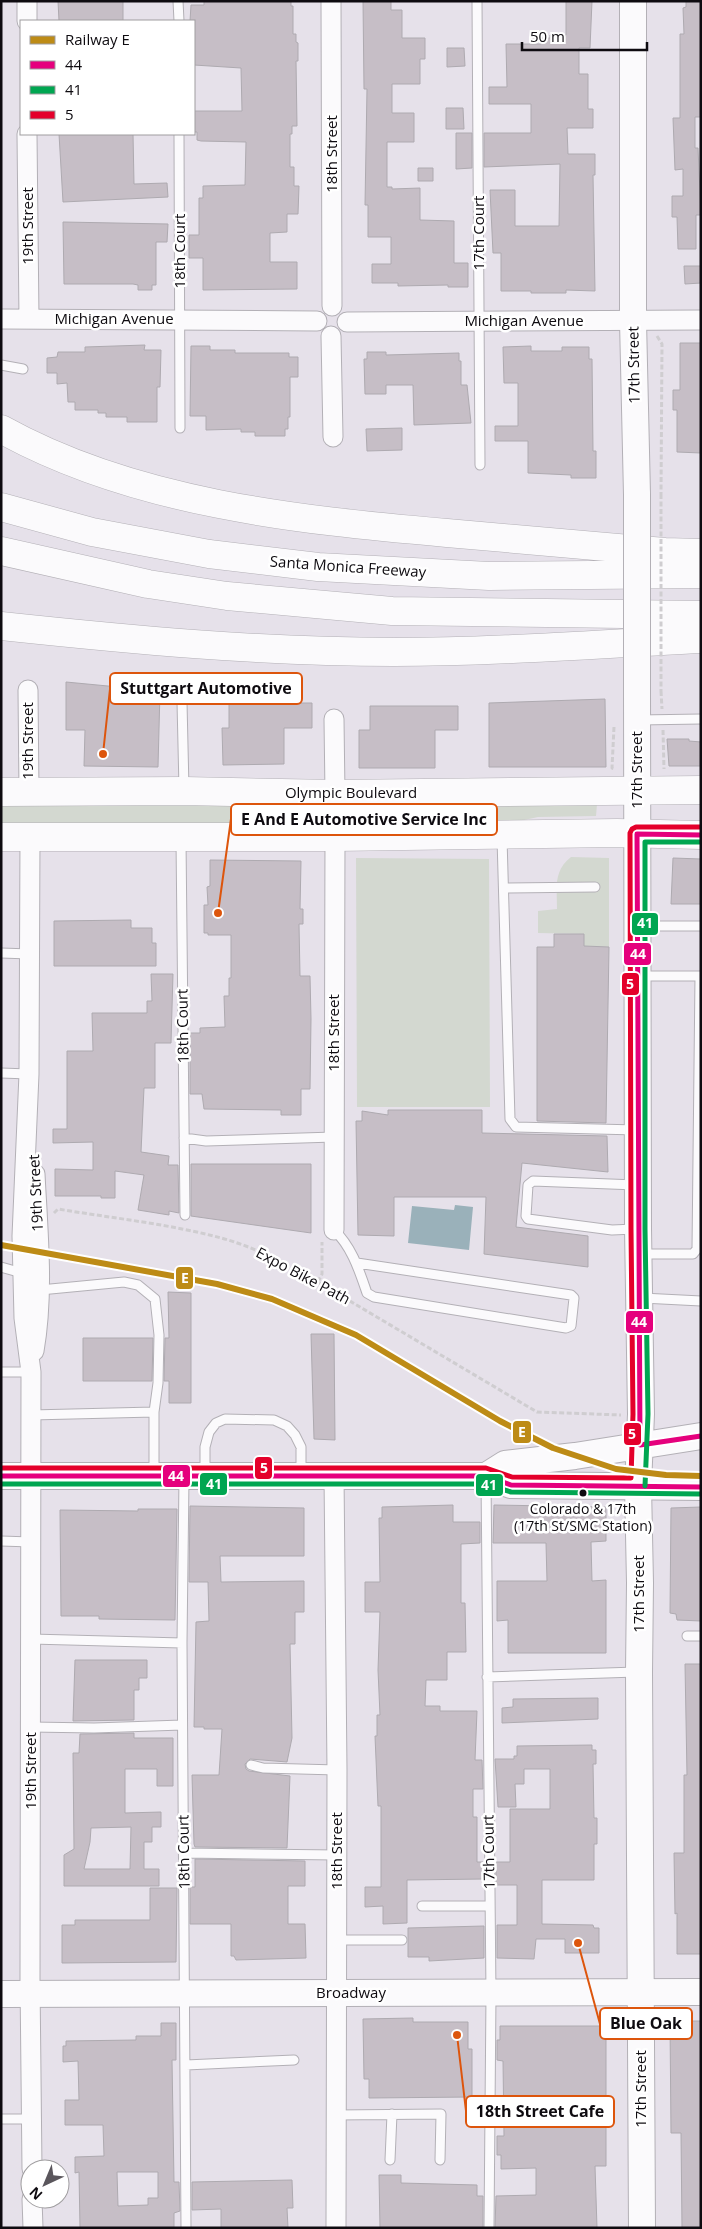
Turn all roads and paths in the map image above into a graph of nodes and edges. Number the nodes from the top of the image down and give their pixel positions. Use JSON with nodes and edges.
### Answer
{"nodes":[{"id":1,"x":27,"y":1,"type":"edge"},
{"id":2,"x":178,"y":1,"type":"edge"},
{"id":3,"x":331,"y":1,"type":"edge"},
{"id":4,"x":478,"y":1,"type":"edge"},
{"id":5,"x":633,"y":1,"type":"edge"},
{"id":6,"x":27,"y":20,"type":"edge"},
{"id":7,"x":178,"y":20,"type":"edge"},
{"id":8,"x":28,"y":135,"type":"edge"},
{"id":9,"x":179,"y":135,"type":"edge"},
{"id":10,"x":332,"y":306,"type":"junction"},
{"id":11,"x":1,"y":319,"type":"edge"},
{"id":12,"x":29,"y":319,"type":"junction"},
{"id":13,"x":180,"y":320,"type":"junction"},
{"id":14,"x":701,"y":320,"type":"edge"},
{"id":15,"x":317,"y":321,"type":"junction"},
{"id":16,"x":347,"y":322,"type":"junction"},
{"id":17,"x":479,"y":322,"type":"junction"},
{"id":18,"x":644,"y":327,"type":"junction"},
{"id":19,"x":331,"y":336,"type":"junction"},
{"id":20,"x":1,"y":365,"type":"edge"},
{"id":21,"x":24,"y":369,"type":"dead end"},
{"id":22,"x":180,"y":428,"type":"dead end"},
{"id":23,"x":1,"y":429,"type":"edge"},
{"id":24,"x":333,"y":437,"type":"dead end"},
{"id":25,"x":480,"y":465,"type":"dead end"},
{"id":26,"x":649,"y":494,"type":"junction"},
{"id":27,"x":1,"y":507,"type":"edge"},
{"id":28,"x":1,"y":551,"type":"edge"},
{"id":29,"x":701,"y":553,"type":"edge"},
{"id":30,"x":701,"y":574,"type":"edge"},
{"id":31,"x":701,"y":615,"type":"edge"},
{"id":32,"x":1,"y":626,"type":"edge"},
{"id":33,"x":701,"y":639,"type":"edge"},
{"id":34,"x":28,"y":690,"type":"dead end"},
{"id":35,"x":649,"y":691,"type":"junction"},
{"id":36,"x":182,"y":702,"type":"dead end"},
{"id":37,"x":334,"y":719,"type":"dead end"},
{"id":38,"x":701,"y":719,"type":"edge"},
{"id":39,"x":663,"y":720,"type":"junction"},
{"id":40,"x":625,"y":723,"type":"junction"},
{"id":41,"x":615,"y":770,"type":"dead end"},
{"id":42,"x":665,"y":772,"type":"dead end"},
{"id":43,"x":636,"y":790,"type":"junction"},
{"id":44,"x":701,"y":790,"type":"edge"},
{"id":45,"x":184,"y":791,"type":"junction"},
{"id":46,"x":1,"y":792,"type":"edge"},
{"id":47,"x":29,"y":793,"type":"junction"},
{"id":48,"x":335,"y":794,"type":"junction"},
{"id":49,"x":637,"y":834,"type":"junction"},
{"id":50,"x":502,"y":835,"type":"junction"},
{"id":51,"x":701,"y":835,"type":"edge"},
{"id":52,"x":1,"y":837,"type":"edge"},
{"id":53,"x":30,"y":837,"type":"junction"},
{"id":54,"x":181,"y":837,"type":"junction"},
{"id":55,"x":335,"y":837,"type":"junction"},
{"id":56,"x":594,"y":887,"type":"dead end"},
{"id":57,"x":504,"y":888,"type":"junction"},
{"id":58,"x":638,"y":926,"type":"junction"},
{"id":59,"x":701,"y":926,"type":"edge"},
{"id":60,"x":1,"y":954,"type":"edge"},
{"id":61,"x":30,"y":954,"type":"junction"},
{"id":62,"x":638,"y":976,"type":"junction"},
{"id":63,"x":700,"y":976,"type":"edge"},
{"id":64,"x":1,"y":1073,"type":"edge"},
{"id":65,"x":29,"y":1074,"type":"junction"},
{"id":66,"x":638,"y":1130,"type":"junction"},
{"id":67,"x":334,"y":1137,"type":"junction"},
{"id":68,"x":184,"y":1138,"type":"junction"},
{"id":69,"x":638,"y":1185,"type":"junction"},
{"id":70,"x":185,"y":1216,"type":"dead end"},
{"id":71,"x":51,"y":1218,"type":"dead end"},
{"id":72,"x":334,"y":1230,"type":"junction"},
{"id":73,"x":638,"y":1242,"type":"junction"},
{"id":74,"x":357,"y":1263,"type":"junction"},
{"id":75,"x":1,"y":1267,"type":"edge"},
{"id":76,"x":22,"y":1273,"type":"junction"},
{"id":77,"x":318,"y":1282,"type":"junction"},
{"id":78,"x":40,"y":1290,"type":"junction"},
{"id":79,"x":639,"y":1298,"type":"junction"},
{"id":80,"x":701,"y":1301,"type":"edge"},
{"id":81,"x":1,"y":1372,"type":"edge"},
{"id":82,"x":31,"y":1372,"type":"junction"},
{"id":83,"x":154,"y":1412,"type":"junction"},
{"id":84,"x":31,"y":1415,"type":"junction"},
{"id":85,"x":623,"y":1415,"type":"dead end"},
{"id":86,"x":701,"y":1436,"type":"edge"},
{"id":87,"x":640,"y":1445,"type":"junction"},
{"id":88,"x":302,"y":1475,"type":"junction"},
{"id":89,"x":334,"y":1475,"type":"junction"},
{"id":90,"x":1,"y":1476,"type":"edge"},
{"id":91,"x":31,"y":1476,"type":"junction"},
{"id":92,"x":154,"y":1476,"type":"junction"},
{"id":93,"x":195,"y":1476,"type":"junction"},
{"id":94,"x":486,"y":1476,"type":"junction"},
{"id":95,"x":638,"y":1486,"type":"junction"},
{"id":96,"x":701,"y":1487,"type":"edge"},
{"id":97,"x":1,"y":1541,"type":"edge"},
{"id":98,"x":31,"y":1542,"type":"junction"},
{"id":99,"x":687,"y":1636,"type":"dead end"},
{"id":100,"x":701,"y":1636,"type":"edge"},
{"id":101,"x":31,"y":1639,"type":"junction"},
{"id":102,"x":182,"y":1643,"type":"junction"},
{"id":103,"x":638,"y":1672,"type":"junction"},
{"id":104,"x":486,"y":1677,"type":"junction"},
{"id":105,"x":182,"y":1724,"type":"junction"},
{"id":106,"x":31,"y":1727,"type":"junction"},
{"id":107,"x":251,"y":1765,"type":"dead end"},
{"id":108,"x":337,"y":1770,"type":"junction"},
{"id":109,"x":184,"y":1853,"type":"junction"},
{"id":110,"x":337,"y":1855,"type":"junction"},
{"id":111,"x":422,"y":1906,"type":"dead end"},
{"id":112,"x":489,"y":1906,"type":"junction"},
{"id":113,"x":337,"y":1940,"type":"junction"},
{"id":114,"x":402,"y":1940,"type":"dead end"},
{"id":115,"x":641,"y":1992,"type":"junction"},
{"id":116,"x":701,"y":1992,"type":"edge"},
{"id":117,"x":30,"y":1993,"type":"junction"},
{"id":118,"x":336,"y":1993,"type":"junction"},
{"id":119,"x":1,"y":1994,"type":"edge"},
{"id":120,"x":185,"y":1994,"type":"junction"},
{"id":121,"x":490,"y":1994,"type":"junction"},
{"id":122,"x":294,"y":2060,"type":"dead end"},
{"id":123,"x":186,"y":2065,"type":"junction"},
{"id":124,"x":392,"y":2114,"type":"junction"},
{"id":125,"x":335,"y":2115,"type":"junction"},
{"id":126,"x":1,"y":2119,"type":"edge"},
{"id":127,"x":32,"y":2119,"type":"junction"},
{"id":128,"x":32,"y":2159,"type":"edge"},
{"id":129,"x":390,"y":2160,"type":"dead end"},
{"id":130,"x":440,"y":2160,"type":"dead end"},
{"id":131,"x":32,"y":2209,"type":"edge"},
{"id":132,"x":33,"y":2228,"type":"edge"},
{"id":133,"x":186,"y":2228,"type":"edge"},
{"id":134,"x":336,"y":2228,"type":"edge"},
{"id":135,"x":489,"y":2228,"type":"edge"},
{"id":136,"x":642,"y":2228,"type":"edge"}],
"edges":[{"from":1,"to":6,"type":"street"},
{"from":2,"to":7,"type":"lane"},
{"from":3,"to":10,"type":"street","name":"18th Street"},
{"from":4,"to":17,"type":"lane","name":"17th Court"},
{"from":5,"to":18,"type":"street","name":"17th Street"},
{"from":8,"to":12,"type":"street","name":"19th Street"},
{"from":9,"to":13,"type":"lane","name":"18th Court"},
{"from":10,"to":15,"type":"street"},
{"from":10,"to":16,"type":"street"},
{"from":11,"to":12,"type":"street","name":"Michigan Avenue"},
{"from":12,"to":13,"type":"street","name":"Michigan Avenue"},
{"from":13,"to":15,"type":"street","name":"Michigan Avenue"},
{"from":13,"to":22,"type":"lane","name":"18th Court"},
{"from":14,"to":18,"type":"street","name":"Michigan Avenue"},
{"from":15,"to":19,"type":"street"},
{"from":16,"to":17,"type":"street","name":"Michigan Avenue"},
{"from":16,"to":19,"type":"street"},
{"from":17,"to":18,"type":"street","name":"Michigan Avenue"},
{"from":17,"to":25,"type":"lane","name":"17th Court"},
{"from":18,"to":26,"type":"street","name":"17th Street"},
{"from":18,"to":26,"type":"path"},
{"from":19,"to":24,"type":"street"},
{"from":20,"to":21,"type":"lane"},
{"from":23,"to":29,"type":"main road"},
{"from":26,"to":35,"type":"street","name":"17th Street","bridge":true},
{"from":26,"to":35,"type":"path","bridge":true},
{"from":27,"to":30,"type":"main road","name":"Santa Monica Freeway"},
{"from":28,"to":31,"type":"main road"},
{"from":32,"to":33,"type":"main road"},
{"from":34,"to":47,"type":"street","name":"19th Street"},
{"from":35,"to":39,"type":"path"},
{"from":35,"to":40,"type":"street","name":"17th Street"},
{"from":36,"to":45,"type":"lane"},
{"from":37,"to":48,"type":"street"},
{"from":38,"to":39,"type":"lane"},
{"from":39,"to":40,"type":"lane"},
{"from":39,"to":42,"type":"path"},
{"from":40,"to":41,"type":"path"},
{"from":40,"to":43,"type":"street","name":"17th Street"},
{"from":43,"to":44,"type":"main road","name":"Olympic Boulevard"},
{"from":43,"to":48,"type":"main road","name":"Olympic Boulevard"},
{"from":43,"to":49,"type":"street","name":"17th Street"},
{"from":45,"to":47,"type":"main road","name":"Olympic Boulevard"},
{"from":45,"to":48,"type":"main road","name":"Olympic Boulevard"},
{"from":46,"to":47,"type":"main road","name":"Olympic Boulevard"},
{"from":49,"to":50,"type":"main road"},
{"from":49,"to":51,"type":"main road"},
{"from":49,"to":58,"type":"street","name":"17th Street"},
{"from":50,"to":55,"type":"main road"},
{"from":50,"to":57,"type":"lane"},
{"from":52,"to":53,"type":"main road"},
{"from":53,"to":54,"type":"main road"},
{"from":53,"to":61,"type":"street","name":"19th Street"},
{"from":54,"to":55,"type":"main road"},
{"from":54,"to":68,"type":"lane","name":"18th Court"},
{"from":55,"to":67,"type":"street","name":"18th Street"},
{"from":56,"to":57,"type":"lane"},
{"from":57,"to":66,"type":"lane"},
{"from":58,"to":59,"type":"lane"},
{"from":58,"to":62,"type":"street","name":"17th Street"},
{"from":60,"to":61,"type":"lane"},
{"from":61,"to":65,"type":"street","name":"19th Street"},
{"from":62,"to":63,"type":"lane"},
{"from":62,"to":66,"type":"street","name":"17th Street"},
{"from":63,"to":73,"type":"lane"},
{"from":64,"to":65,"type":"lane"},
{"from":65,"to":76,"type":"street","name":"19th Street"},
{"from":65,"to":78,"type":"street","name":"19th Street"},
{"from":66,"to":69,"type":"street","name":"17th Street"},
{"from":67,"to":68,"type":"lane"},
{"from":67,"to":72,"type":"street","name":"18th Street"},
{"from":68,"to":70,"type":"lane","name":"18th Court"},
{"from":69,"to":73,"type":"street","name":"17th Street"},
{"from":69,"to":73,"type":"lane"},
{"from":71,"to":77,"type":"path","name":"Expo Bike Path"},
{"from":72,"to":74,"type":"lane"},
{"from":72,"to":77,"type":"path"},
{"from":73,"to":79,"type":"street","name":"17th Street"},
{"from":74,"to":74,"type":"lane"},
{"from":75,"to":76,"type":"lane"},
{"from":76,"to":82,"type":"street","name":"19th Street"},
{"from":77,"to":85,"type":"path","name":"Expo Bike Path"},
{"from":78,"to":82,"type":"street","name":"19th Street"},
{"from":78,"to":83,"type":"lane"},
{"from":79,"to":80,"type":"lane"},
{"from":79,"to":87,"type":"street","name":"17th Street"},
{"from":81,"to":82,"type":"lane"},
{"from":82,"to":84,"type":"street","name":"19th Street"},
{"from":83,"to":84,"type":"lane"},
{"from":83,"to":92,"type":"lane"},
{"from":84,"to":91,"type":"street","name":"19th Street"},
{"from":86,"to":87,"type":"street"},
{"from":87,"to":94,"type":"street"},
{"from":87,"to":95,"type":"street","name":"17th Street"},
{"from":88,"to":89,"type":"street"},
{"from":88,"to":93,"type":"street"},
{"from":88,"to":93,"type":"lane","name":"18th Court"},
{"from":89,"to":94,"type":"street"},
{"from":89,"to":108,"type":"street","name":"18th Street"},
{"from":90,"to":91,"type":"street"},
{"from":91,"to":92,"type":"street"},
{"from":91,"to":98,"type":"street","name":"19th Street"},
{"from":92,"to":93,"type":"street"},
{"from":93,"to":102,"type":"lane","name":"18th Court"},
{"from":94,"to":95,"type":"street"},
{"from":94,"to":104,"type":"lane","name":"17th Court"},
{"from":95,"to":96,"type":"street"},
{"from":95,"to":103,"type":"street","name":"17th Street"},
{"from":97,"to":98,"type":"lane"},
{"from":98,"to":101,"type":"street","name":"19th Street"},
{"from":99,"to":100,"type":"lane"},
{"from":101,"to":102,"type":"lane"},
{"from":101,"to":106,"type":"street","name":"19th Street"},
{"from":102,"to":105,"type":"lane","name":"18th Court"},
{"from":103,"to":104,"type":"lane"},
{"from":103,"to":115,"type":"street","name":"17th Street"},
{"from":104,"to":112,"type":"lane","name":"17th Court"},
{"from":105,"to":106,"type":"lane"},
{"from":105,"to":109,"type":"lane","name":"18th Court"},
{"from":106,"to":117,"type":"street","name":"19th Street"},
{"from":107,"to":108,"type":"lane"},
{"from":108,"to":110,"type":"street","name":"18th Street"},
{"from":109,"to":110,"type":"lane"},
{"from":109,"to":120,"type":"lane","name":"18th Court"},
{"from":110,"to":113,"type":"street","name":"18th Street"},
{"from":111,"to":112,"type":"lane"},
{"from":112,"to":121,"type":"lane","name":"17th Court"},
{"from":113,"to":114,"type":"lane"},
{"from":113,"to":118,"type":"street","name":"18th Street"},
{"from":115,"to":116,"type":"street","name":"Broadway"},
{"from":115,"to":121,"type":"street","name":"Broadway"},
{"from":115,"to":136,"type":"street","name":"17th Street"},
{"from":117,"to":119,"type":"street","name":"Broadway"},
{"from":117,"to":120,"type":"street","name":"Broadway"},
{"from":117,"to":127,"type":"street","name":"19th Street"},
{"from":118,"to":120,"type":"street","name":"Broadway"},
{"from":118,"to":121,"type":"street","name":"Broadway"},
{"from":118,"to":125,"type":"street","name":"18th Street"},
{"from":120,"to":123,"type":"lane","name":"18th Court"},
{"from":121,"to":135,"type":"lane","name":"17th Court"},
{"from":122,"to":123,"type":"lane"},
{"from":123,"to":133,"type":"lane","name":"18th Court"},
{"from":124,"to":125,"type":"lane"},
{"from":124,"to":129,"type":"lane"},
{"from":124,"to":130,"type":"lane"},
{"from":125,"to":134,"type":"street","name":"18th Street"},
{"from":126,"to":127,"type":"lane"},
{"from":127,"to":128,"type":"street","name":"19th Street"},
{"from":131,"to":132,"type":"street"}]}
